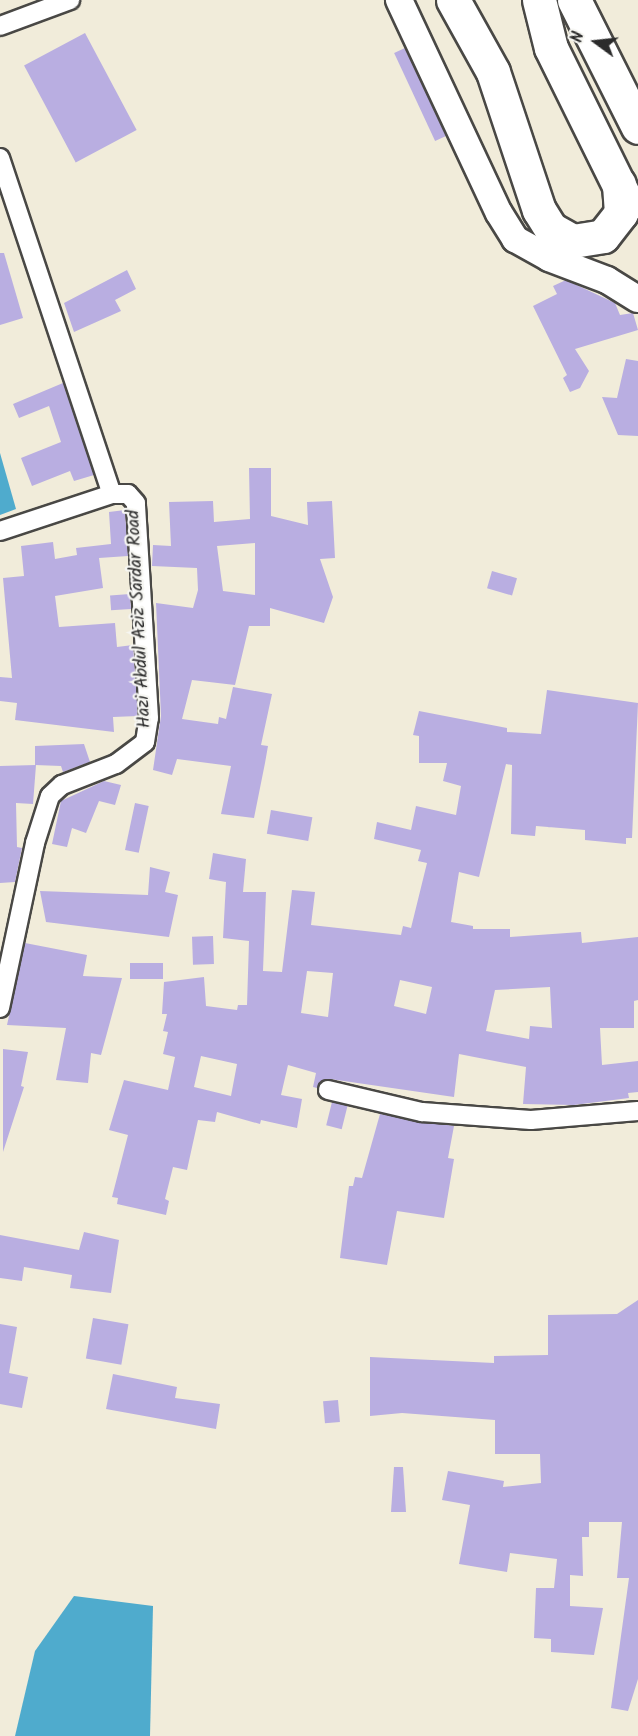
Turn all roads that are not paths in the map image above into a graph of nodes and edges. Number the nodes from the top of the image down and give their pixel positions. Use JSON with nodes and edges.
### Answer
{"nodes":[{"id":1,"x":70,"y":0,"type":"edge"},
{"id":2,"x":399,"y":0,"type":"edge"},
{"id":3,"x":453,"y":0,"type":"edge"},
{"id":4,"x":539,"y":0,"type":"edge"},
{"id":5,"x":574,"y":0,"type":"edge"},
{"id":6,"x":596,"y":0,"type":"edge"},
{"id":7,"x":0,"y":26,"type":"edge"},
{"id":8,"x":638,"y":82,"type":"edge"},
{"id":9,"x":638,"y":127,"type":"edge"},
{"id":10,"x":0,"y":158,"type":"edge"},
{"id":11,"x":628,"y":182,"type":"edge"},
{"id":12,"x":638,"y":226,"type":"edge"},
{"id":13,"x":638,"y":300,"type":"edge"},
{"id":14,"x":120,"y":494,"type":"junction"},
{"id":15,"x":0,"y":531,"type":"edge"},
{"id":16,"x":0,"y":1008,"type":"edge"},
{"id":17,"x":328,"y":1090,"type":"dead end"},
{"id":18,"x":638,"y":1111,"type":"edge"}],
"edges":[{"from":1,"to":7,"type":"street"},
{"from":2,"to":13,"type":"street"},
{"from":3,"to":11,"type":"highway"},
{"from":4,"to":11,"type":"highway"},
{"from":5,"to":9,"type":"highway"},
{"from":6,"to":8,"type":"highway"},
{"from":10,"to":14,"type":"street","name":"Hazi Abdul Aziz Sardar Road"},
{"from":11,"to":12,"type":"highway"},
{"from":14,"to":15,"type":"street"},
{"from":14,"to":16,"type":"street","name":"Hazi Abdul Aziz Sardar Road"},
{"from":17,"to":18,"type":"street"}]}
